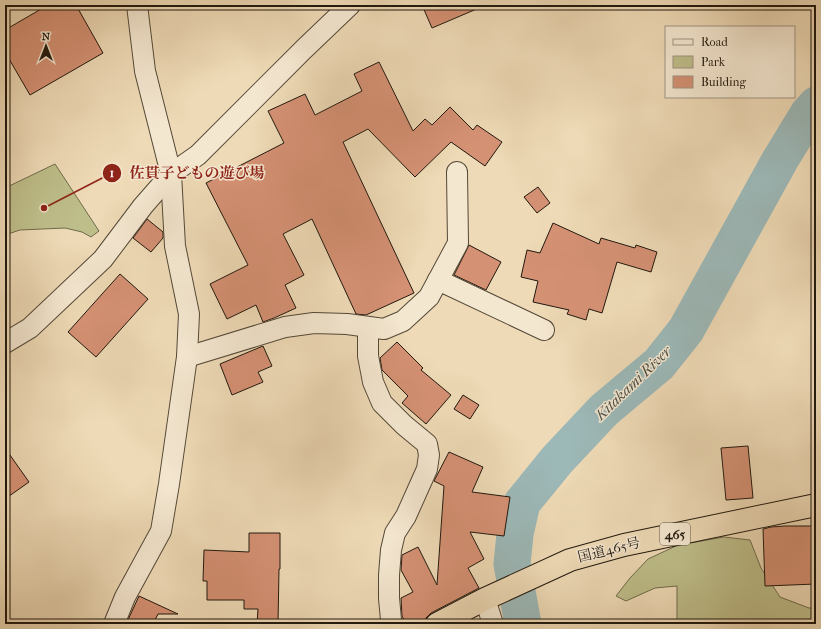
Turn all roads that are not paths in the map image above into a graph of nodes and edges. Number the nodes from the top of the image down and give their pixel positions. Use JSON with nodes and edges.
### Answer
{"nodes":[{"id":1,"x":137,"y":5,"type":"edge"},
{"id":2,"x":350,"y":5,"type":"edge"},
{"id":3,"x":457,"y":172,"type":"dead end"},
{"id":4,"x":171,"y":174,"type":"junction"},
{"id":5,"x":438,"y":280,"type":"junction"},
{"id":6,"x":368,"y":326,"type":"junction"},
{"id":7,"x":544,"y":330,"type":"dead end"},
{"id":8,"x":5,"y":343,"type":"edge"},
{"id":9,"x":187,"y":357,"type":"junction"},
{"id":10,"x":816,"y":505,"type":"edge"},
{"id":11,"x":493,"y":595,"type":"junction"},
{"id":12,"x":114,"y":624,"type":"edge"},
{"id":13,"x":392,"y":624,"type":"edge"},
{"id":14,"x":437,"y":624,"type":"edge"},
{"id":15,"x":492,"y":624,"type":"edge"}],
"edges":[{"from":1,"to":4,"type":"street"},
{"from":2,"to":4,"type":"street"},
{"from":3,"to":5,"type":"street"},
{"from":4,"to":8,"type":"street"},
{"from":4,"to":9,"type":"street"},
{"from":5,"to":6,"type":"street"},
{"from":5,"to":7,"type":"street"},
{"from":6,"to":9,"type":"street"},
{"from":6,"to":13,"type":"street"},
{"from":9,"to":12,"type":"street"},
{"from":10,"to":11,"type":"highway","name":"国道465号","number":"465"},
{"from":11,"to":14,"type":"highway","name":"国道465号","number":"465"},
{"from":11,"to":15,"type":"street"}]}
